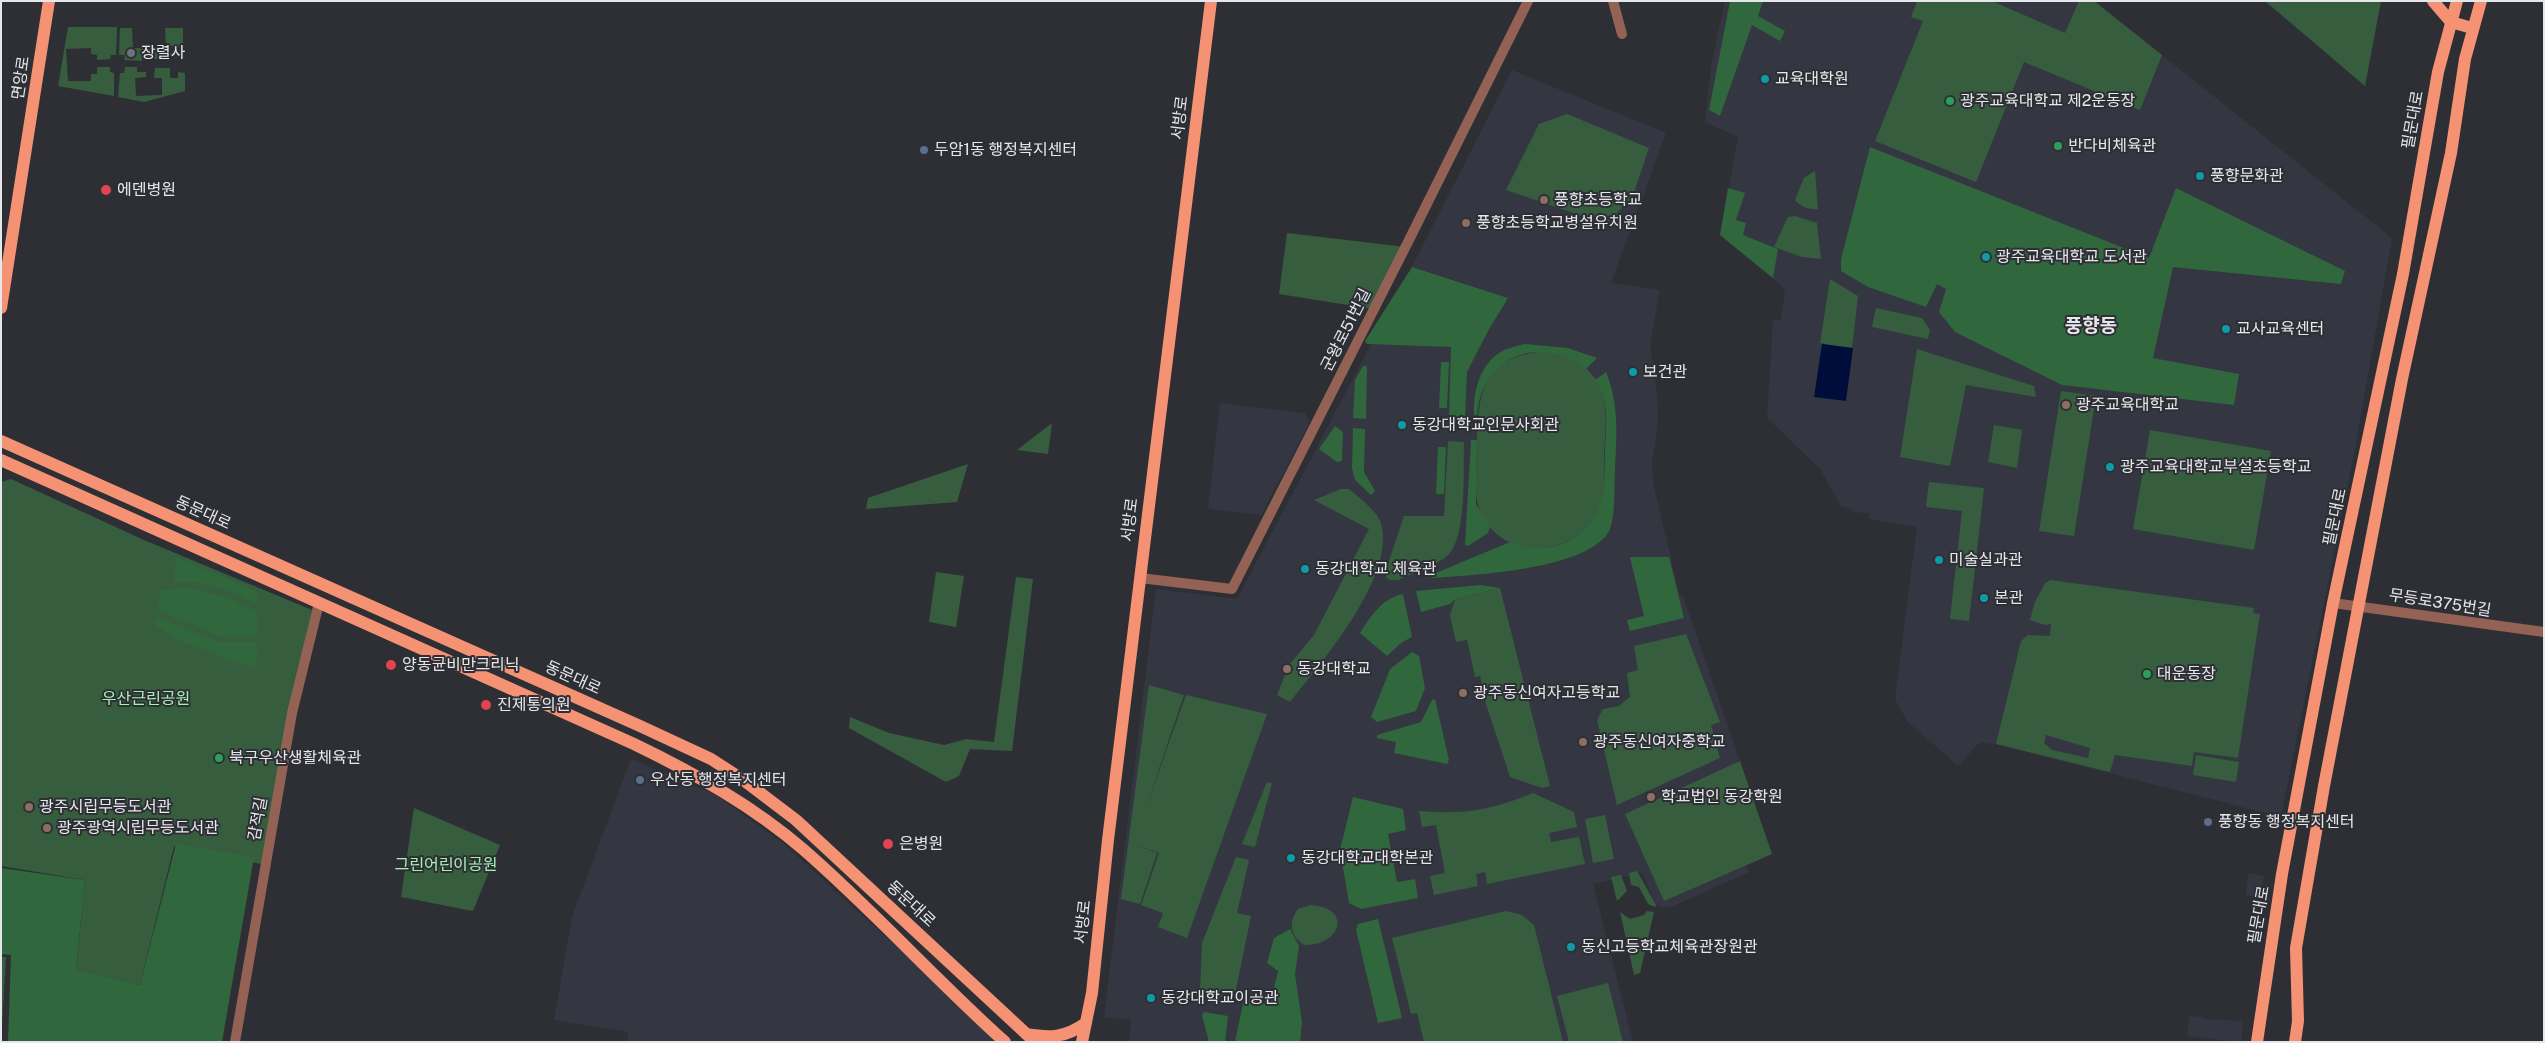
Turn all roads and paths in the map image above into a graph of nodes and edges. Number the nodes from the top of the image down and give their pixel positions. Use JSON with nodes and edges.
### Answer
{"nodes":[{"id":1,"x":48,"y":1,"type":"edge"},
{"id":2,"x":1210,"y":1,"type":"edge"},
{"id":3,"x":1528,"y":1,"type":"edge"},
{"id":4,"x":1613,"y":1,"type":"edge"},
{"id":5,"x":2433,"y":1,"type":"edge"},
{"id":6,"x":2458,"y":1,"type":"edge"},
{"id":7,"x":2481,"y":1,"type":"edge"},
{"id":8,"x":2451,"y":22,"type":"junction"},
{"id":9,"x":2472,"y":28,"type":"junction"},
{"id":10,"x":1622,"y":34,"type":"dead end"},
{"id":11,"x":1,"y":308,"type":"edge"},
{"id":12,"x":1,"y":441,"type":"edge"},
{"id":13,"x":1,"y":460,"type":"edge"},
{"id":14,"x":1140,"y":578,"type":"junction"},
{"id":15,"x":319,"y":603,"type":"junction"},
{"id":16,"x":2333,"y":603,"type":"junction"},
{"id":17,"x":2360,"y":606,"type":"junction"},
{"id":18,"x":2544,"y":632,"type":"edge"},
{"id":19,"x":1086,"y":1023,"type":"junction"},
{"id":20,"x":1030,"y":1038,"type":"edge"},
{"id":21,"x":235,"y":1042,"type":"edge"},
{"id":22,"x":1005,"y":1042,"type":"edge"},
{"id":23,"x":1082,"y":1042,"type":"edge"},
{"id":24,"x":2257,"y":1042,"type":"edge"},
{"id":25,"x":2295,"y":1042,"type":"edge"}],
"edges":[{"from":1,"to":11,"type":"main road","name":"면앙로"},
{"from":2,"to":14,"type":"main road","name":"서방로"},
{"from":3,"to":14,"type":"street","name":"군왕로51번길"},
{"from":4,"to":10,"type":"street"},
{"from":5,"to":8,"type":"main road"},
{"from":6,"to":8,"type":"main road","name":"필문대로"},
{"from":7,"to":9,"type":"main road"},
{"from":8,"to":9,"type":"main road"},
{"from":8,"to":16,"type":"main road","name":"필문대로"},
{"from":9,"to":17,"type":"main road"},
{"from":12,"to":20,"type":"main road","name":"동문대로"},
{"from":13,"to":15,"type":"main road"},
{"from":14,"to":19,"type":"main road","name":"서방로"},
{"from":15,"to":21,"type":"street","name":"감적길"},
{"from":15,"to":22,"type":"main road"},
{"from":16,"to":17,"type":"street","name":"무등로375번길"},
{"from":16,"to":24,"type":"main road","name":"필문대로"},
{"from":17,"to":18,"type":"street","name":"무등로375번길"},
{"from":17,"to":25,"type":"main road"},
{"from":19,"to":20,"type":"main road"},
{"from":19,"to":23,"type":"main road","name":"서방로"}]}
